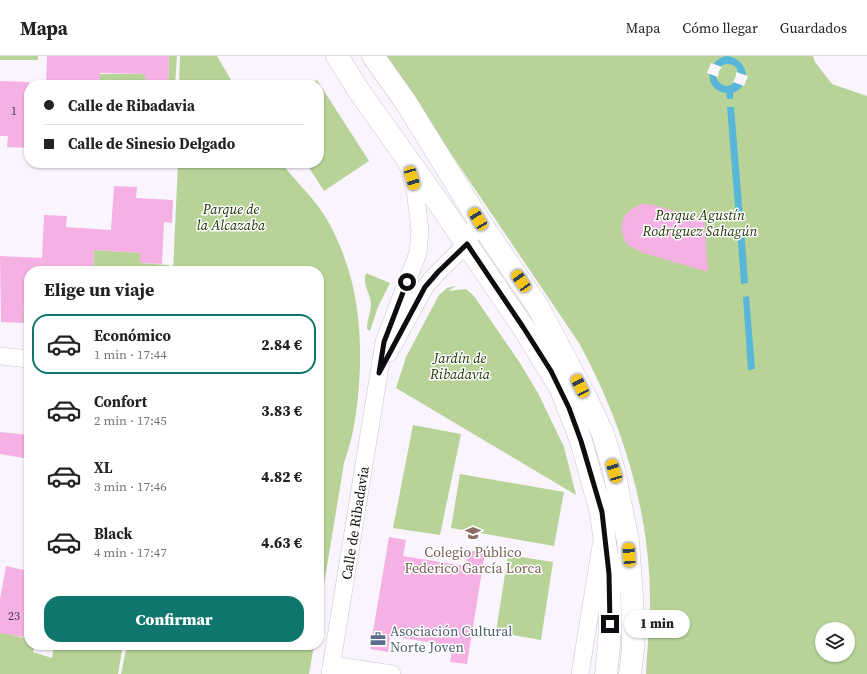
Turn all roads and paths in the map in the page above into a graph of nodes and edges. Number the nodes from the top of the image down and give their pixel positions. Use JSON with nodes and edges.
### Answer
{"nodes":[{"id":1,"x":337,"y":56,"type":"edge"},
{"id":2,"x":373,"y":56,"type":"edge"},
{"id":3,"x":405,"y":155,"type":"junction"},
{"id":4,"x":478,"y":219,"type":"junction"},
{"id":5,"x":467,"y":244,"type":"junction"},
{"id":6,"x":0,"y":356,"type":"edge"},
{"id":7,"x":24,"y":358,"type":"edge"},
{"id":8,"x":379,"y":373,"type":"junction"},
{"id":9,"x":604,"y":528,"type":"junction"},
{"id":10,"x":331,"y":669,"type":"edge"},
{"id":11,"x":392,"y":674,"type":"edge"},
{"id":12,"x":580,"y":674,"type":"edge"},
{"id":13,"x":606,"y":674,"type":"edge"},
{"id":14,"x":630,"y":674,"type":"edge"}],
"edges":[{"from":1,"to":3,"type":"main road"},
{"from":2,"to":4,"type":"main road"},
{"from":3,"to":5,"type":"main road"},
{"from":3,"to":8,"type":"street","name":"Calle de Ribadavia"},
{"from":4,"to":5,"type":"street","name":"Calle de Ribadavia"},
{"from":4,"to":14,"type":"main road"},
{"from":5,"to":8,"type":"street","name":"Calle de Ribadavia"},
{"from":5,"to":9,"type":"main road"},
{"from":6,"to":7,"type":"street"},
{"from":8,"to":10,"type":"street","name":"Calle de Ribadavia"},
{"from":9,"to":12,"type":"street"},
{"from":9,"to":13,"type":"main road"},
{"from":10,"to":11,"type":"street"}]}
